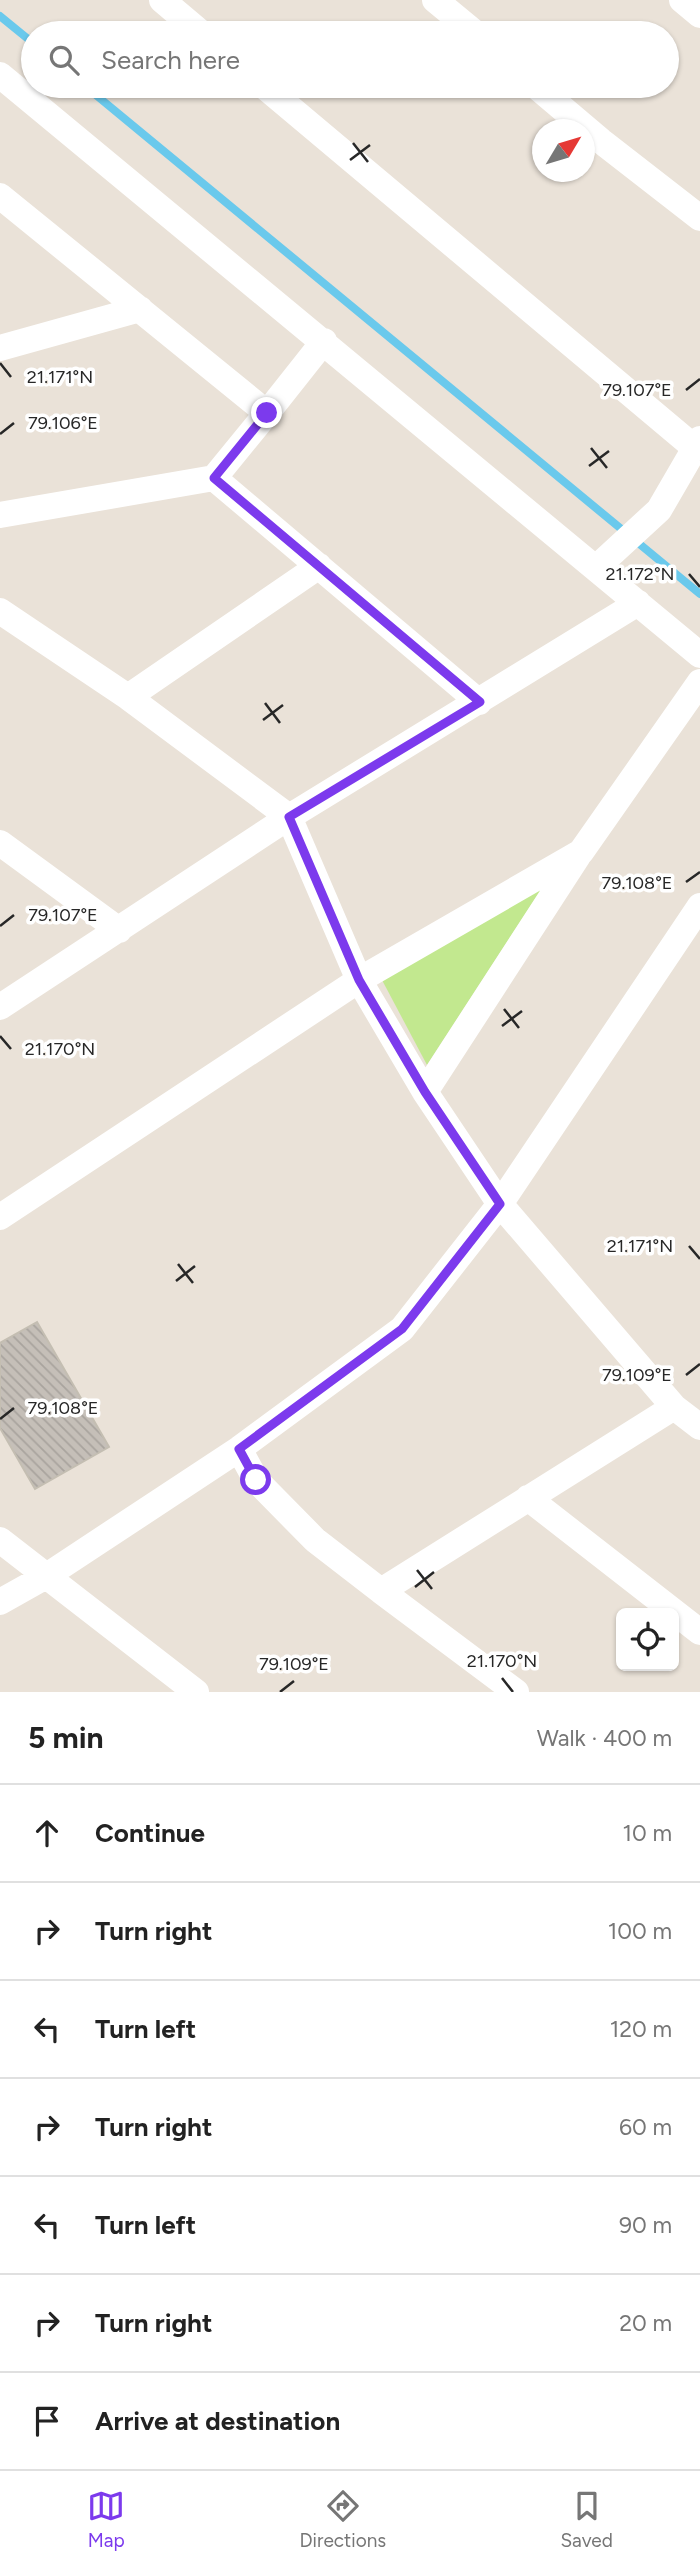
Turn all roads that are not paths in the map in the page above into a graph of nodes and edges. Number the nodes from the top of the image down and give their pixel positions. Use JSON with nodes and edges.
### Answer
{"nodes":[{"id":1,"x":162,"y":0,"type":"edge"},
{"id":2,"x":435,"y":0,"type":"edge"},
{"id":3,"x":682,"y":0,"type":"edge"},
{"id":4,"x":700,"y":15,"type":"edge"},
{"id":5,"x":187,"y":21,"type":"edge"},
{"id":6,"x":460,"y":21,"type":"edge"},
{"id":7,"x":0,"y":75,"type":"edge"},
{"id":8,"x":21,"y":92,"type":"edge"},
{"id":9,"x":28,"y":98,"type":"edge"},
{"id":10,"x":279,"y":98,"type":"edge"},
{"id":11,"x":550,"y":98,"type":"edge"},
{"id":12,"x":0,"y":196,"type":"edge"},
{"id":13,"x":700,"y":218,"type":"edge"},
{"id":14,"x":140,"y":309,"type":"junction"},
{"id":15,"x":324,"y":341,"type":"junction"},
{"id":16,"x":0,"y":348,"type":"edge"},
{"id":17,"x":267,"y":413,"type":"junction"},
{"id":18,"x":697,"y":444,"type":"edge"},
{"id":19,"x":214,"y":478,"type":"junction"},
{"id":20,"x":0,"y":515,"type":"edge"},
{"id":21,"x":319,"y":566,"type":"junction"},
{"id":22,"x":596,"y":568,"type":"junction"},
{"id":23,"x":638,"y":603,"type":"junction"},
{"id":24,"x":0,"y":611,"type":"edge"},
{"id":25,"x":700,"y":655,"type":"edge"},
{"id":26,"x":700,"y":682,"type":"edge"},
{"id":27,"x":128,"y":697,"type":"junction"},
{"id":28,"x":480,"y":702,"type":"junction"},
{"id":29,"x":289,"y":817,"type":"junction"},
{"id":30,"x":0,"y":843,"type":"edge"},
{"id":31,"x":581,"y":852,"type":"junction"},
{"id":32,"x":700,"y":906,"type":"edge"},
{"id":33,"x":119,"y":930,"type":"junction"},
{"id":34,"x":359,"y":980,"type":"junction"},
{"id":35,"x":0,"y":1007,"type":"edge"},
{"id":36,"x":425,"y":1092,"type":"junction"},
{"id":37,"x":500,"y":1204,"type":"junction"},
{"id":38,"x":0,"y":1217,"type":"edge"},
{"id":39,"x":674,"y":1407,"type":"junction"},
{"id":40,"x":700,"y":1427,"type":"edge"},
{"id":41,"x":239,"y":1449,"type":"junction"},
{"id":42,"x":528,"y":1499,"type":"junction"},
{"id":43,"x":0,"y":1540,"type":"edge"},
{"id":44,"x":48,"y":1575,"type":"junction"},
{"id":45,"x":381,"y":1591,"type":"junction"},
{"id":46,"x":0,"y":1602,"type":"edge"},
{"id":47,"x":700,"y":1632,"type":"edge"},
{"id":48,"x":195,"y":1692,"type":"edge"},
{"id":49,"x":516,"y":1692,"type":"edge"}],
"edges":[{"from":1,"to":5,"type":"street"},
{"from":2,"to":6,"type":"street"},
{"from":3,"to":4,"type":"street"},
{"from":7,"to":8,"type":"street"},
{"from":9,"to":15,"type":"street"},
{"from":10,"to":18,"type":"street"},
{"from":11,"to":13,"type":"street"},
{"from":12,"to":14,"type":"street"},
{"from":14,"to":16,"type":"street"},
{"from":14,"to":17,"type":"street"},
{"from":15,"to":17,"type":"street"},
{"from":15,"to":22,"type":"street"},
{"from":17,"to":19,"type":"street"},
{"from":18,"to":22,"type":"street"},
{"from":19,"to":20,"type":"street"},
{"from":19,"to":21,"type":"street"},
{"from":21,"to":27,"type":"street"},
{"from":21,"to":28,"type":"street"},
{"from":22,"to":23,"type":"street"},
{"from":23,"to":25,"type":"street"},
{"from":23,"to":28,"type":"street"},
{"from":24,"to":27,"type":"street"},
{"from":26,"to":31,"type":"street"},
{"from":27,"to":29,"type":"street"},
{"from":28,"to":29,"type":"street"},
{"from":29,"to":33,"type":"street"},
{"from":29,"to":34,"type":"street"},
{"from":30,"to":33,"type":"street"},
{"from":31,"to":34,"type":"street"},
{"from":31,"to":36,"type":"street"},
{"from":32,"to":37,"type":"street"},
{"from":33,"to":35,"type":"street"},
{"from":34,"to":36,"type":"street"},
{"from":34,"to":38,"type":"street"},
{"from":36,"to":37,"type":"street"},
{"from":37,"to":39,"type":"street"},
{"from":37,"to":41,"type":"street"},
{"from":39,"to":40,"type":"street"},
{"from":39,"to":42,"type":"street"},
{"from":41,"to":44,"type":"street"},
{"from":41,"to":45,"type":"street"},
{"from":42,"to":45,"type":"street"},
{"from":42,"to":47,"type":"street"},
{"from":43,"to":44,"type":"street"},
{"from":44,"to":46,"type":"street"},
{"from":44,"to":48,"type":"street"},
{"from":45,"to":49,"type":"street"}]}
